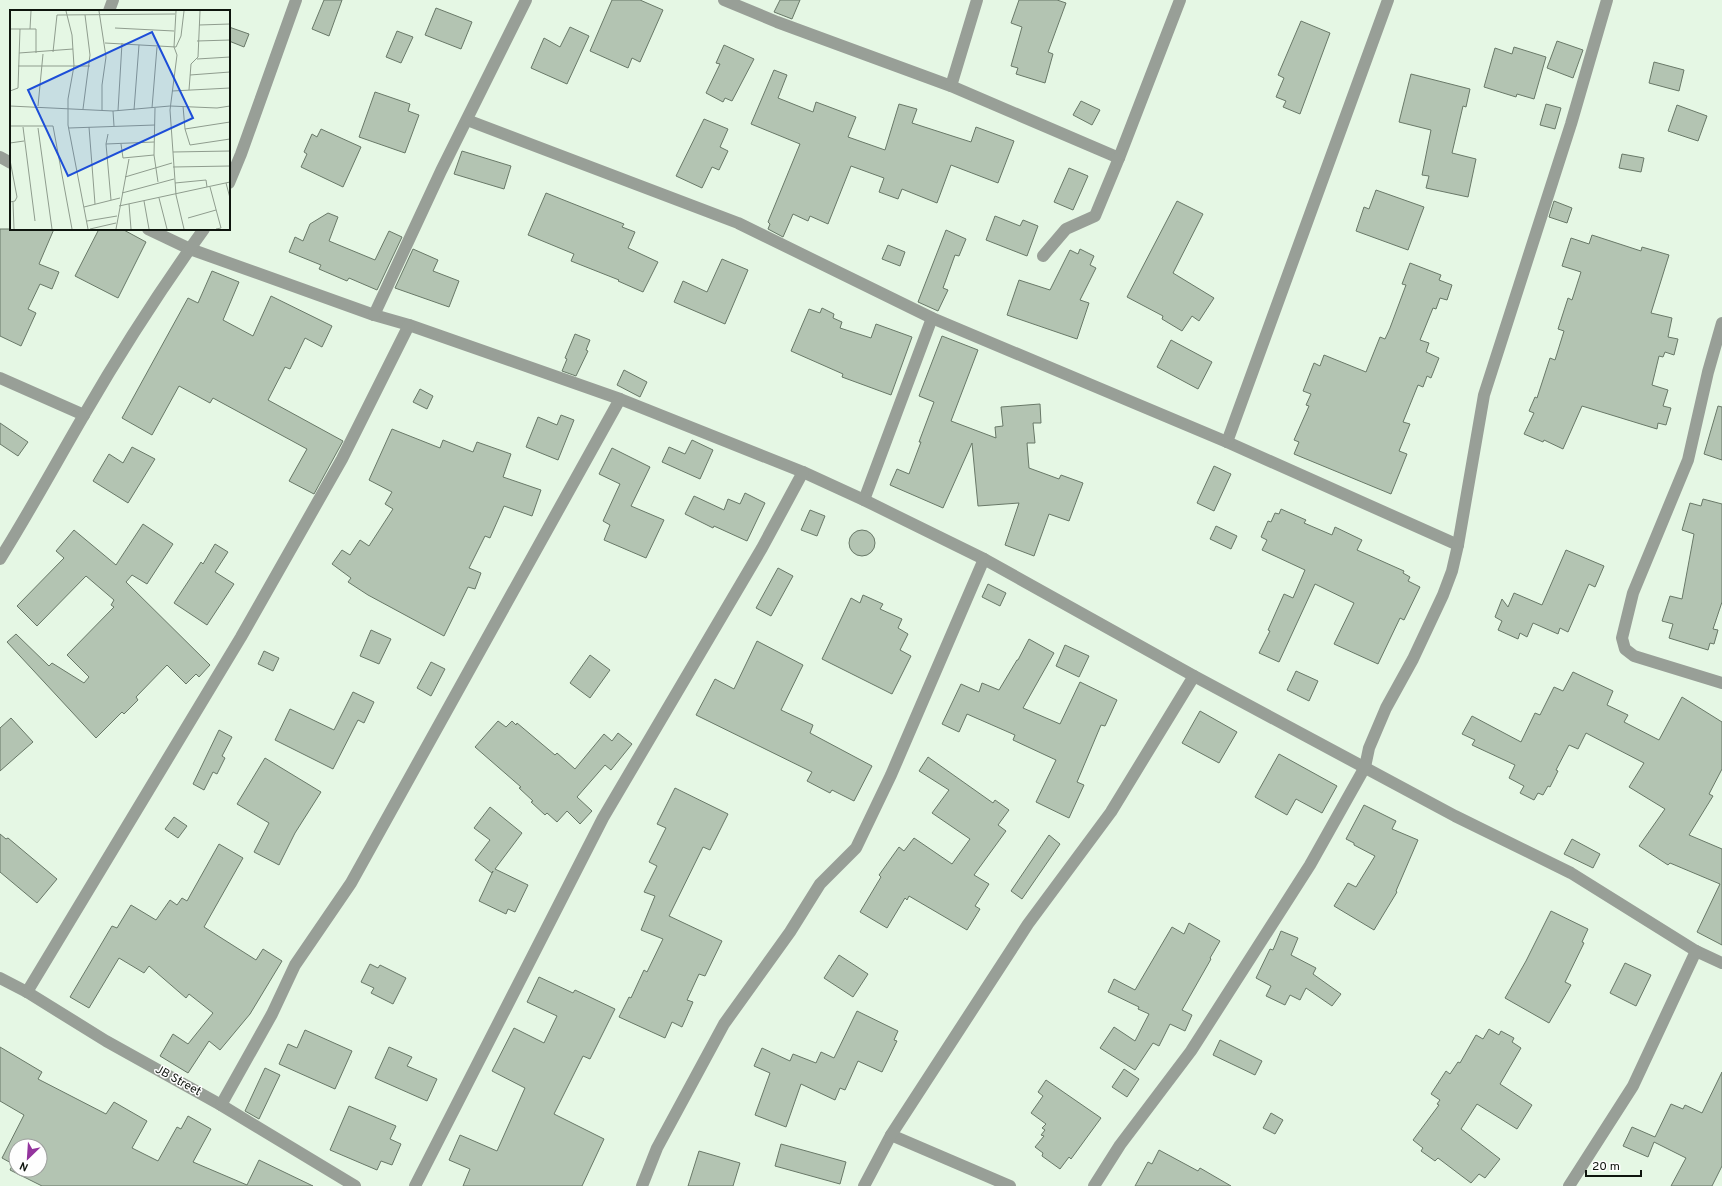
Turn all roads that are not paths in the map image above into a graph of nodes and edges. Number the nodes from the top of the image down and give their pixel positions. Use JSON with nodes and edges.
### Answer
{"nodes":[{"id":1,"x":113,"y":0,"type":"edge"},
{"id":2,"x":296,"y":0,"type":"edge"},
{"id":3,"x":526,"y":0,"type":"edge"},
{"id":4,"x":724,"y":0,"type":"edge"},
{"id":5,"x":977,"y":0,"type":"edge"},
{"id":6,"x":1180,"y":0,"type":"edge"},
{"id":7,"x":1388,"y":0,"type":"edge"},
{"id":8,"x":1607,"y":0,"type":"edge"},
{"id":9,"x":109,"y":10,"type":"edge"},
{"id":10,"x":951,"y":86,"type":"junction"},
{"id":11,"x":467,"y":120,"type":"junction"},
{"id":12,"x":0,"y":157,"type":"edge"},
{"id":13,"x":1119,"y":158,"type":"junction"},
{"id":14,"x":10,"y":162,"type":"edge"},
{"id":15,"x":230,"y":181,"type":"edge"},
{"id":16,"x":150,"y":230,"type":"edge"},
{"id":17,"x":203,"y":230,"type":"edge"},
{"id":18,"x":190,"y":249,"type":"junction"},
{"id":19,"x":1043,"y":256,"type":"dead end"},
{"id":20,"x":374,"y":315,"type":"junction"},
{"id":21,"x":932,"y":318,"type":"junction"},
{"id":22,"x":1722,"y":323,"type":"edge"},
{"id":23,"x":409,"y":325,"type":"junction"},
{"id":24,"x":0,"y":378,"type":"edge"},
{"id":25,"x":620,"y":399,"type":"junction"},
{"id":26,"x":84,"y":415,"type":"junction"},
{"id":27,"x":1227,"y":442,"type":"junction"},
{"id":28,"x":803,"y":472,"type":"junction"},
{"id":29,"x":864,"y":500,"type":"junction"},
{"id":30,"x":1458,"y":545,"type":"junction"},
{"id":31,"x":0,"y":559,"type":"edge"},
{"id":32,"x":984,"y":560,"type":"junction"},
{"id":33,"x":1194,"y":676,"type":"junction"},
{"id":34,"x":1722,"y":683,"type":"edge"},
{"id":35,"x":1365,"y":767,"type":"junction"},
{"id":36,"x":1696,"y":951,"type":"junction"},
{"id":37,"x":1722,"y":963,"type":"edge"},
{"id":38,"x":0,"y":978,"type":"edge"},
{"id":39,"x":27,"y":992,"type":"junction"},
{"id":40,"x":221,"y":1105,"type":"junction"},
{"id":41,"x":891,"y":1135,"type":"junction"},
{"id":42,"x":355,"y":1186,"type":"edge"},
{"id":43,"x":415,"y":1186,"type":"edge"},
{"id":44,"x":642,"y":1186,"type":"edge"},
{"id":45,"x":864,"y":1186,"type":"edge"},
{"id":46,"x":1010,"y":1186,"type":"edge"},
{"id":47,"x":1094,"y":1186,"type":"edge"},
{"id":48,"x":1569,"y":1186,"type":"edge"}],
"edges":[{"from":1,"to":9,"type":"street"},
{"from":2,"to":15,"type":"street"},
{"from":3,"to":11,"type":"street"},
{"from":4,"to":10,"type":"street"},
{"from":5,"to":10,"type":"street"},
{"from":6,"to":13,"type":"street"},
{"from":7,"to":27,"type":"street"},
{"from":8,"to":30,"type":"street"},
{"from":10,"to":13,"type":"street"},
{"from":11,"to":20,"type":"street"},
{"from":11,"to":21,"type":"street"},
{"from":12,"to":14,"type":"street"},
{"from":13,"to":19,"type":"street"},
{"from":16,"to":18,"type":"street"},
{"from":17,"to":18,"type":"street"},
{"from":18,"to":20,"type":"street"},
{"from":18,"to":26,"type":"street"},
{"from":20,"to":23,"type":"street"},
{"from":21,"to":27,"type":"street"},
{"from":21,"to":29,"type":"street"},
{"from":22,"to":34,"type":"street"},
{"from":23,"to":25,"type":"street"},
{"from":23,"to":39,"type":"street"},
{"from":24,"to":26,"type":"street"},
{"from":25,"to":28,"type":"street"},
{"from":25,"to":40,"type":"street"},
{"from":26,"to":31,"type":"street"},
{"from":27,"to":30,"type":"street"},
{"from":28,"to":29,"type":"street"},
{"from":28,"to":43,"type":"street"},
{"from":29,"to":32,"type":"street"},
{"from":30,"to":35,"type":"street"},
{"from":32,"to":33,"type":"street"},
{"from":32,"to":44,"type":"street"},
{"from":33,"to":35,"type":"street"},
{"from":33,"to":41,"type":"street"},
{"from":35,"to":36,"type":"street"},
{"from":35,"to":47,"type":"street"},
{"from":36,"to":37,"type":"street"},
{"from":36,"to":48,"type":"street"},
{"from":38,"to":39,"type":"street","name":"JB Street"},
{"from":39,"to":40,"type":"street","name":"JB Street"},
{"from":40,"to":42,"type":"street","name":"JB Street"},
{"from":41,"to":45,"type":"street"},
{"from":41,"to":46,"type":"street"}]}
